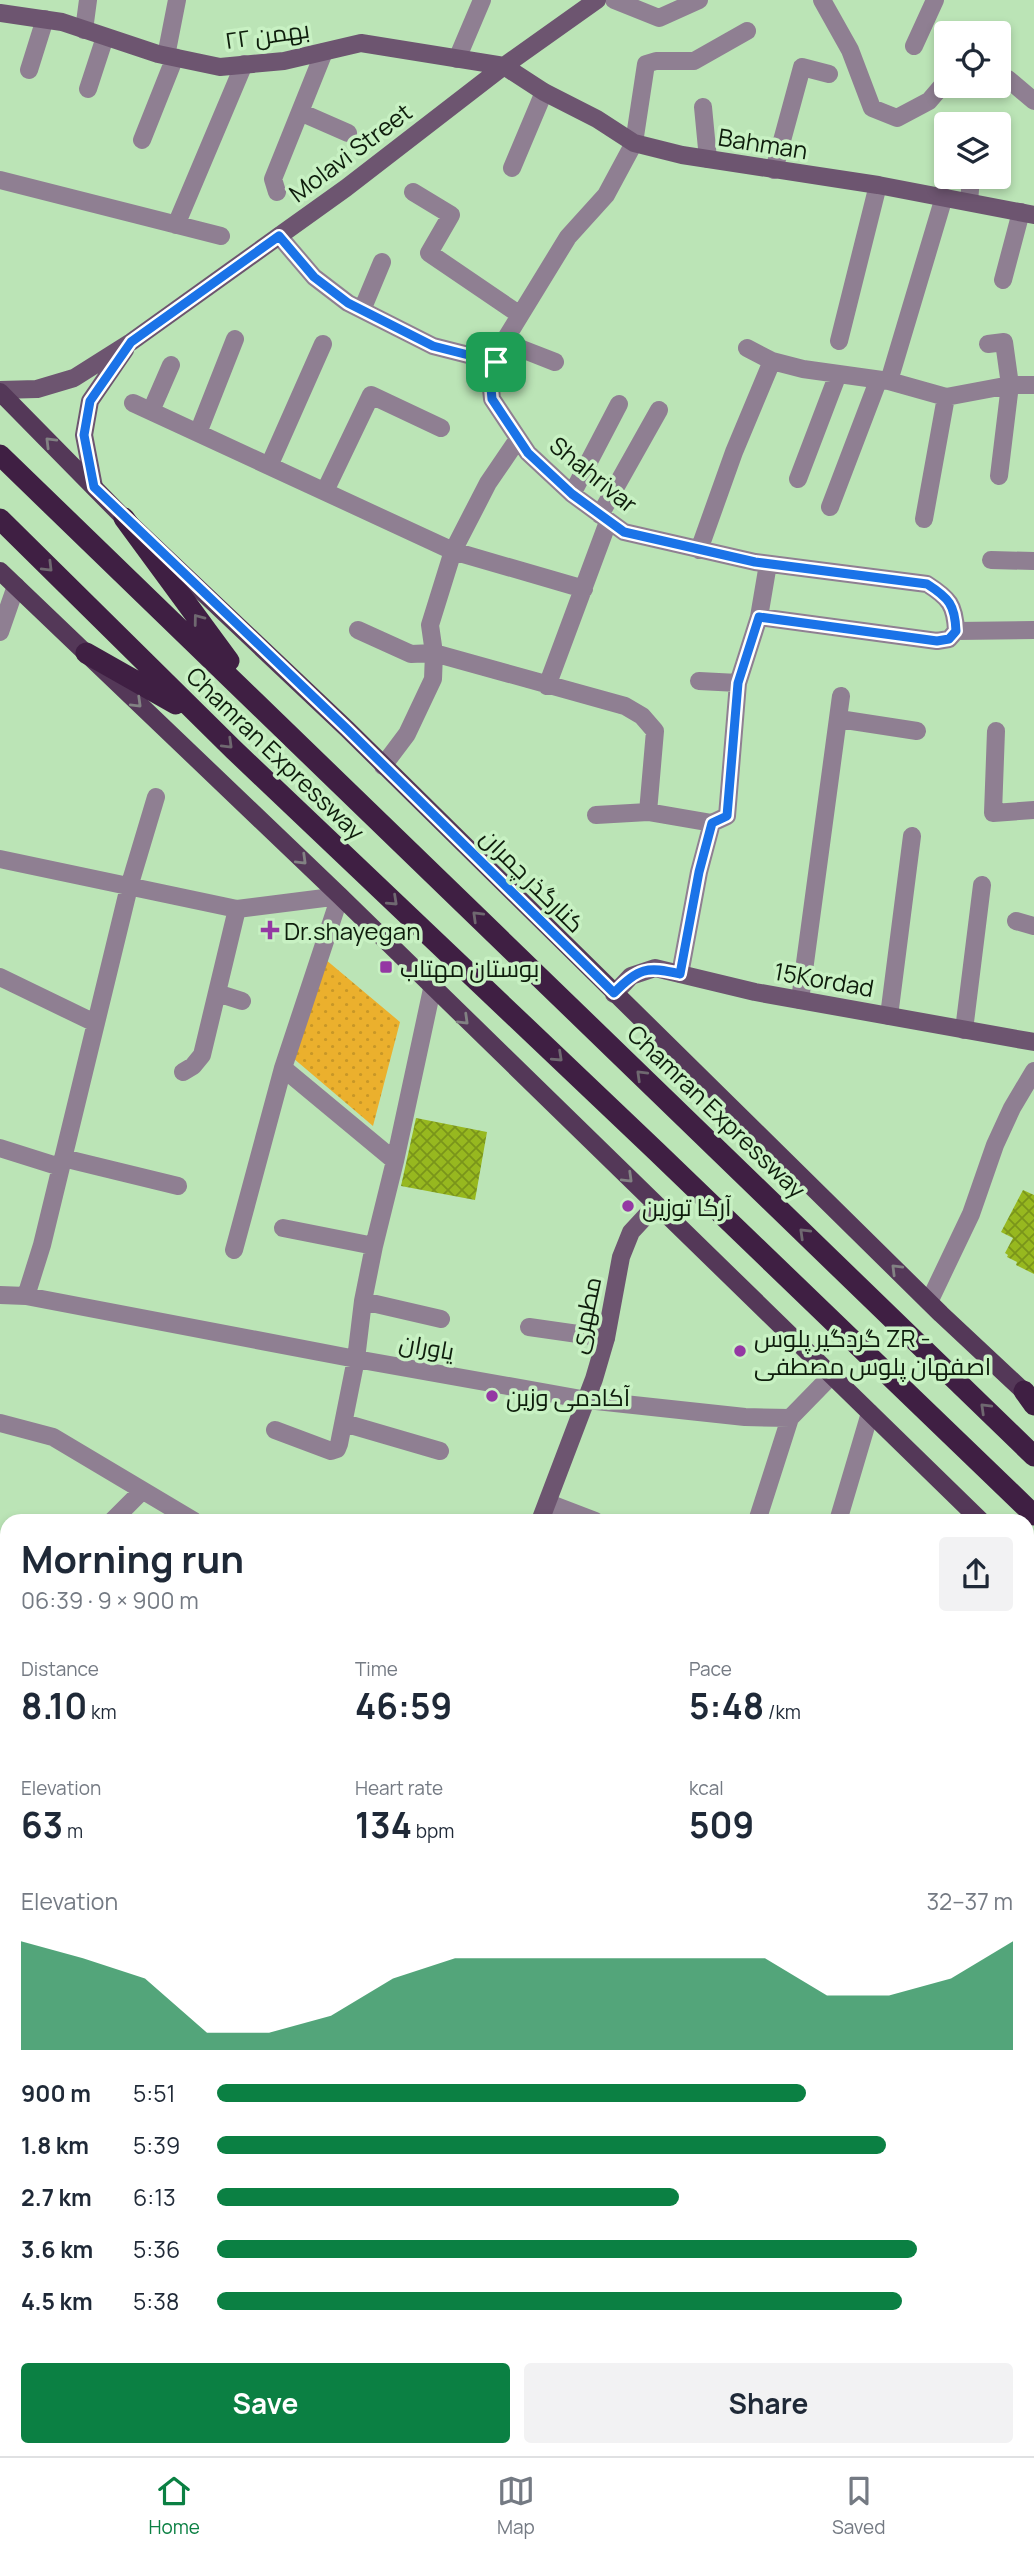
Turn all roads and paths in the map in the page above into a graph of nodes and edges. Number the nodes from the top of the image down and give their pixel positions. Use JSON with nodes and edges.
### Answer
{"nodes":[{"id":1,"x":88,"y":0,"type":"edge"},
{"id":2,"x":177,"y":0,"type":"edge"},
{"id":3,"x":482,"y":0,"type":"edge"},
{"id":4,"x":597,"y":0,"type":"edge"},
{"id":5,"x":614,"y":0,"type":"edge"},
{"id":6,"x":699,"y":0,"type":"edge"},
{"id":7,"x":822,"y":0,"type":"edge"},
{"id":8,"x":935,"y":0,"type":"edge"},
{"id":9,"x":3,"y":9,"type":"edge"},
{"id":10,"x":46,"y":19,"type":"junction"},
{"id":11,"x":84,"y":30,"type":"junction"},
{"id":12,"x":747,"y":32,"type":"dead end"},
{"id":13,"x":105,"y":37,"type":"junction"},
{"id":14,"x":914,"y":46,"type":"dead end"},
{"id":15,"x":324,"y":52,"type":"junction"},
{"id":16,"x":171,"y":56,"type":"junction"},
{"id":17,"x":457,"y":59,"type":"junction"},
{"id":18,"x":244,"y":64,"type":"junction"},
{"id":19,"x":503,"y":66,"type":"junction"},
{"id":20,"x":29,"y":70,"type":"dead end"},
{"id":21,"x":829,"y":74,"type":"dead end"},
{"id":22,"x":1011,"y":81,"type":"edge"},
{"id":23,"x":88,"y":89,"type":"dead end"},
{"id":24,"x":544,"y":92,"type":"junction"},
{"id":25,"x":934,"y":95,"type":"edge"},
{"id":26,"x":1033,"y":95,"type":"edge"},
{"id":27,"x":704,"y":107,"type":"dead end"},
{"id":28,"x":300,"y":112,"type":"junction"},
{"id":29,"x":348,"y":134,"type":"dead end"},
{"id":30,"x":142,"y":140,"type":"dead end"},
{"id":31,"x":634,"y":144,"type":"junction"},
{"id":32,"x":708,"y":159,"type":"junction"},
{"id":33,"x":512,"y":168,"type":"dead end"},
{"id":34,"x":774,"y":170,"type":"junction"},
{"id":35,"x":0,"y":180,"type":"edge"},
{"id":36,"x":878,"y":185,"type":"junction"},
{"id":37,"x":970,"y":189,"type":"edge"},
{"id":38,"x":277,"y":192,"type":"dead end"},
{"id":39,"x":412,"y":192,"type":"dead end"},
{"id":40,"x":943,"y":197,"type":"junction"},
{"id":41,"x":969,"y":202,"type":"junction"},
{"id":42,"x":1028,"y":214,"type":"edge"},
{"id":43,"x":176,"y":225,"type":"junction"},
{"id":44,"x":221,"y":236,"type":"dead end"},
{"id":45,"x":279,"y":236,"type":"junction"},
{"id":46,"x":382,"y":262,"type":"dead end"},
{"id":47,"x":1003,"y":280,"type":"dead end"},
{"id":48,"x":362,"y":310,"type":"junction"},
{"id":49,"x":520,"y":316,"type":"junction"},
{"id":50,"x":235,"y":339,"type":"dead end"},
{"id":51,"x":839,"y":341,"type":"dead end"},
{"id":52,"x":131,"y":342,"type":"junction"},
{"id":53,"x":504,"y":342,"type":"junction"},
{"id":54,"x":323,"y":344,"type":"dead end"},
{"id":55,"x":988,"y":344,"type":"dead end"},
{"id":56,"x":747,"y":348,"type":"dead end"},
{"id":57,"x":772,"y":361,"type":"junction"},
{"id":58,"x":496,"y":362,"type":"junction"},
{"id":59,"x":555,"y":362,"type":"dead end"},
{"id":60,"x":171,"y":365,"type":"dead end"},
{"id":61,"x":838,"y":374,"type":"junction"},
{"id":62,"x":883,"y":381,"type":"junction"},
{"id":63,"x":1010,"y":385,"type":"junction"},
{"id":64,"x":1034,"y":385,"type":"edge"},
{"id":65,"x":0,"y":391,"type":"edge"},
{"id":66,"x":946,"y":397,"type":"junction"},
{"id":67,"x":133,"y":403,"type":"dead end"},
{"id":68,"x":619,"y":404,"type":"dead end"},
{"id":69,"x":659,"y":410,"type":"dead end"},
{"id":70,"x":151,"y":411,"type":"junction"},
{"id":71,"x":441,"y":428,"type":"dead end"},
{"id":72,"x":198,"y":433,"type":"junction"},
{"id":73,"x":518,"y":439,"type":"junction"},
{"id":74,"x":0,"y":455,"type":"edge"},
{"id":75,"x":269,"y":466,"type":"junction"},
{"id":76,"x":999,"y":476,"type":"dead end"},
{"id":77,"x":798,"y":479,"type":"dead end"},
{"id":78,"x":94,"y":487,"type":"junction"},
{"id":79,"x":325,"y":491,"type":"junction"},
{"id":80,"x":572,"y":494,"type":"junction"},
{"id":81,"x":830,"y":507,"type":"dead end"},
{"id":82,"x":124,"y":518,"type":"junction"},
{"id":83,"x":0,"y":519,"type":"edge"},
{"id":84,"x":604,"y":519,"type":"junction"},
{"id":85,"x":924,"y":519,"type":"dead end"},
{"id":86,"x":699,"y":550,"type":"junction"},
{"id":87,"x":453,"y":551,"type":"junction"},
{"id":88,"x":991,"y":560,"type":"dead end"},
{"id":89,"x":1034,"y":561,"type":"edge"},
{"id":90,"x":768,"y":564,"type":"junction"},
{"id":91,"x":0,"y":570,"type":"edge"},
{"id":92,"x":16,"y":586,"type":"junction"},
{"id":93,"x":583,"y":589,"type":"junction"},
{"id":94,"x":759,"y":617,"type":"junction"},
{"id":95,"x":358,"y":630,"type":"dead end"},
{"id":96,"x":1034,"y":630,"type":"edge"},
{"id":97,"x":956,"y":631,"type":"junction"},
{"id":98,"x":0,"y":632,"type":"edge"},
{"id":99,"x":86,"y":653,"type":"junction"},
{"id":100,"x":434,"y":653,"type":"junction"},
{"id":101,"x":699,"y":681,"type":"dead end"},
{"id":102,"x":738,"y":683,"type":"junction"},
{"id":103,"x":547,"y":686,"type":"junction"},
{"id":104,"x":841,"y":696,"type":"dead end"},
{"id":105,"x":268,"y":713,"type":"junction"},
{"id":106,"x":200,"y":717,"type":"junction"},
{"id":107,"x":839,"y":719,"type":"junction"},
{"id":108,"x":916,"y":731,"type":"dead end"},
{"id":109,"x":996,"y":731,"type":"dead end"},
{"id":110,"x":383,"y":766,"type":"junction"},
{"id":111,"x":156,"y":797,"type":"dead end"},
{"id":112,"x":1034,"y":810,"type":"edge"},
{"id":113,"x":648,"y":812,"type":"junction"},
{"id":114,"x":596,"y":815,"type":"dead end"},
{"id":115,"x":712,"y":823,"type":"junction"},
{"id":116,"x":912,"y":836,"type":"dead end"},
{"id":117,"x":0,"y":859,"type":"edge"},
{"id":118,"x":982,"y":885,"type":"dead end"},
{"id":119,"x":129,"y":887,"type":"junction"},
{"id":120,"x":340,"y":897,"type":"junction"},
{"id":121,"x":237,"y":909,"type":"junction"},
{"id":122,"x":1016,"y":921,"type":"dead end"},
{"id":123,"x":1034,"y":926,"type":"edge"},
{"id":124,"x":680,"y":974,"type":"junction"},
{"id":125,"x":0,"y":977,"type":"edge"},
{"id":126,"x":432,"y":989,"type":"junction"},
{"id":127,"x":217,"y":993,"type":"junction"},
{"id":128,"x":614,"y":993,"type":"junction"},
{"id":129,"x":242,"y":1000,"type":"dead end"},
{"id":130,"x":800,"y":1000,"type":"junction"},
{"id":131,"x":889,"y":1016,"type":"junction"},
{"id":132,"x":95,"y":1023,"type":"junction"},
{"id":133,"x":964,"y":1030,"type":"junction"},
{"id":134,"x":1034,"y":1042,"type":"edge"},
{"id":135,"x":283,"y":1068,"type":"junction"},
{"id":136,"x":1034,"y":1071,"type":"edge"},
{"id":137,"x":183,"y":1072,"type":"dead end"},
{"id":138,"x":0,"y":1148,"type":"edge"},
{"id":139,"x":395,"y":1161,"type":"junction"},
{"id":140,"x":61,"y":1163,"type":"junction"},
{"id":141,"x":178,"y":1186,"type":"dead end"},
{"id":142,"x":656,"y":1205,"type":"junction"},
{"id":143,"x":283,"y":1228,"type":"dead end"},
{"id":144,"x":374,"y":1246,"type":"junction"},
{"id":145,"x":234,"y":1250,"type":"dead end"},
{"id":146,"x":0,"y":1295,"type":"edge"},
{"id":147,"x":26,"y":1296,"type":"junction"},
{"id":148,"x":363,"y":1301,"type":"junction"},
{"id":149,"x":929,"y":1302,"type":"junction"},
{"id":150,"x":441,"y":1319,"type":"dead end"},
{"id":151,"x":528,"y":1327,"type":"dead end"},
{"id":152,"x":606,"y":1338,"type":"junction"},
{"id":153,"x":356,"y":1359,"type":"junction"},
{"id":154,"x":831,"y":1376,"type":"junction"},
{"id":155,"x":1031,"y":1399,"type":"edge"},
{"id":156,"x":587,"y":1400,"type":"junction"},
{"id":157,"x":870,"y":1413,"type":"junction"},
{"id":158,"x":790,"y":1418,"type":"junction"},
{"id":159,"x":0,"y":1423,"type":"edge"},
{"id":160,"x":344,"y":1423,"type":"junction"},
{"id":161,"x":275,"y":1430,"type":"dead end"},
{"id":162,"x":440,"y":1451,"type":"dead end"},
{"id":163,"x":1034,"y":1456,"type":"edge"},
{"id":164,"x":142,"y":1491,"type":"junction"},
{"id":165,"x":548,"y":1503,"type":"junction"},
{"id":166,"x":119,"y":1514,"type":"edge"},
{"id":167,"x":182,"y":1514,"type":"edge"},
{"id":168,"x":543,"y":1514,"type":"edge"},
{"id":169,"x":577,"y":1514,"type":"edge"},
{"id":170,"x":759,"y":1514,"type":"edge"},
{"id":171,"x":840,"y":1514,"type":"edge"},
{"id":172,"x":974,"y":1514,"type":"edge"},
{"id":173,"x":1033,"y":1514,"type":"edge"}],
"edges":[{"from":1,"to":11,"type":"street"},
{"from":2,"to":16,"type":"street"},
{"from":3,"to":17,"type":"street"},
{"from":4,"to":19,"type":"street","name":"Molavi Street"},
{"from":5,"to":6,"type":"street"},
{"from":7,"to":25,"type":"street"},
{"from":8,"to":14,"type":"street"},
{"from":9,"to":10,"type":"street","name":"۲۲ بهمن"},
{"from":10,"to":11,"type":"street","name":"۲۲ بهمن"},
{"from":10,"to":20,"type":"street"},
{"from":11,"to":13,"type":"street","name":"۲۲ بهمن"},
{"from":12,"to":31,"type":"street"},
{"from":13,"to":16,"type":"street","name":"۲۲ بهمن"},
{"from":13,"to":23,"type":"street"},
{"from":15,"to":17,"type":"street","name":"۲۲ بهمن"},
{"from":15,"to":18,"type":"street","name":"۲۲ بهمن"},
{"from":15,"to":28,"type":"street"},
{"from":16,"to":18,"type":"street","name":"۲۲ بهمن"},
{"from":16,"to":30,"type":"street"},
{"from":17,"to":19,"type":"street","name":"۲۲ بهمن"},
{"from":18,"to":43,"type":"street"},
{"from":19,"to":24,"type":"street","name":"Bahman"},
{"from":19,"to":45,"type":"street","name":"Molavi Street"},
{"from":21,"to":34,"type":"street"},
{"from":22,"to":26,"type":"street"},
{"from":24,"to":31,"type":"street","name":"Bahman"},
{"from":24,"to":33,"type":"street"},
{"from":27,"to":32,"type":"street"},
{"from":28,"to":29,"type":"street"},
{"from":28,"to":38,"type":"street"},
{"from":31,"to":32,"type":"street","name":"Bahman"},
{"from":31,"to":49,"type":"street","name":"Shahrivar"},
{"from":32,"to":34,"type":"street","name":"Bahman"},
{"from":34,"to":36,"type":"street","name":"Bahman"},
{"from":35,"to":43,"type":"street"},
{"from":36,"to":40,"type":"street","name":"Bahman"},
{"from":36,"to":51,"type":"street"},
{"from":37,"to":41,"type":"street"},
{"from":39,"to":49,"type":"street"},
{"from":40,"to":41,"type":"street","name":"Bahman"},
{"from":40,"to":62,"type":"street"},
{"from":41,"to":42,"type":"street","name":"Bahman"},
{"from":42,"to":47,"type":"street"},
{"from":43,"to":44,"type":"street"},
{"from":45,"to":48,"type":"street"},
{"from":45,"to":52,"type":"street","name":"Molavi Street"},
{"from":46,"to":48,"type":"street"},
{"from":48,"to":58,"type":"street"},
{"from":49,"to":53,"type":"street","name":"Shahrivar"},
{"from":50,"to":72,"type":"street"},
{"from":52,"to":65,"type":"street","name":"Molavi Street"},
{"from":52,"to":78,"type":"street","name":"Molavi Street"},
{"from":53,"to":58,"type":"street","name":"Shahrivar"},
{"from":53,"to":59,"type":"street"},
{"from":54,"to":75,"type":"street"},
{"from":55,"to":63,"type":"street"},
{"from":56,"to":57,"type":"street"},
{"from":57,"to":61,"type":"street"},
{"from":57,"to":86,"type":"street"},
{"from":58,"to":73,"type":"street","name":"Shahrivar"},
{"from":60,"to":70,"type":"street"},
{"from":61,"to":62,"type":"street"},
{"from":61,"to":77,"type":"street"},
{"from":62,"to":66,"type":"street"},
{"from":62,"to":81,"type":"street"},
{"from":63,"to":64,"type":"street"},
{"from":63,"to":66,"type":"street"},
{"from":63,"to":76,"type":"street"},
{"from":78,"to":65,"type":"main road","name":"کنارگذر چمران","one_way":true},
{"from":66,"to":85,"type":"street"},
{"from":67,"to":70,"type":"street"},
{"from":68,"to":80,"type":"street"},
{"from":69,"to":84,"type":"street"},
{"from":70,"to":72,"type":"street"},
{"from":71,"to":79,"type":"street"},
{"from":72,"to":75,"type":"street"},
{"from":73,"to":80,"type":"street","name":"Shahrivar"},
{"from":73,"to":87,"type":"street"},
{"from":74,"to":105,"type":"highway","name":"Chamran Expressway"},
{"from":75,"to":79,"type":"street"},
{"from":78,"to":82,"type":"main road","name":"کنارگذر چمران"},
{"from":79,"to":87,"type":"street"},
{"from":80,"to":84,"type":"street","name":"Shahrivar"},
{"from":105,"to":82,"type":"highway","one_way":true},
{"from":82,"to":110,"type":"main road","name":"کنارگذر چمران"},
{"from":83,"to":106,"type":"highway","name":"Chamran Expressway","one_way":true},
{"from":84,"to":86,"type":"street","name":"Shahrivar"},
{"from":84,"to":93,"type":"street"},
{"from":86,"to":90,"type":"street","name":"Shahrivar"},
{"from":87,"to":93,"type":"street"},
{"from":87,"to":100,"type":"street"},
{"from":88,"to":89,"type":"street"},
{"from":90,"to":94,"type":"street"},
{"from":90,"to":97,"type":"street","name":"Shahrivar"},
{"from":91,"to":92,"type":"main road"},
{"from":92,"to":98,"type":"street"},
{"from":92,"to":99,"type":"main road"},
{"from":93,"to":103,"type":"street"},
{"from":94,"to":97,"type":"street"},
{"from":94,"to":102,"type":"street"},
{"from":95,"to":100,"type":"street"},
{"from":96,"to":97,"type":"street"},
{"from":99,"to":106,"type":"highway"},
{"from":99,"to":120,"type":"main road","one_way":true},
{"from":100,"to":103,"type":"street"},
{"from":100,"to":110,"type":"street"},
{"from":101,"to":102,"type":"street"},
{"from":102,"to":115,"type":"street"},
{"from":103,"to":113,"type":"street"},
{"from":104,"to":107,"type":"street"},
{"from":163,"to":105,"type":"highway","name":"Chamran Expressway","one_way":true},
{"from":106,"to":173,"type":"highway","name":"Chamran Expressway","one_way":true},
{"from":107,"to":108,"type":"street"},
{"from":107,"to":130,"type":"street"},
{"from":109,"to":112,"type":"street"},
{"from":110,"to":128,"type":"main road","name":"کنارگذر چمران"},
{"from":111,"to":119,"type":"street"},
{"from":113,"to":114,"type":"street"},
{"from":113,"to":115,"type":"street"},
{"from":115,"to":124,"type":"street"},
{"from":116,"to":131,"type":"street"},
{"from":117,"to":119,"type":"street"},
{"from":118,"to":133,"type":"street"},
{"from":119,"to":121,"type":"street"},
{"from":119,"to":132,"type":"street"},
{"from":120,"to":121,"type":"street"},
{"from":120,"to":126,"type":"main road"},
{"from":120,"to":135,"type":"street"},
{"from":121,"to":127,"type":"street"},
{"from":122,"to":123,"type":"street"},
{"from":124,"to":128,"type":"street","name":"15Kordad"},
{"from":124,"to":130,"type":"street","name":"15Kordad"},
{"from":125,"to":132,"type":"street"},
{"from":126,"to":139,"type":"street"},
{"from":126,"to":142,"type":"main road","one_way":true},
{"from":127,"to":129,"type":"street"},
{"from":127,"to":137,"type":"street"},
{"from":149,"to":128,"type":"main road","name":"کنارگذر چمران","one_way":true},
{"from":130,"to":131,"type":"street","name":"15Kordad"},
{"from":131,"to":133,"type":"street","name":"15Kordad"},
{"from":132,"to":140,"type":"street"},
{"from":133,"to":134,"type":"street","name":"15Kordad"},
{"from":135,"to":139,"type":"street"},
{"from":135,"to":145,"type":"street"},
{"from":136,"to":149,"type":"street"},
{"from":138,"to":140,"type":"street"},
{"from":139,"to":144,"type":"street"},
{"from":140,"to":141,"type":"street"},
{"from":140,"to":147,"type":"street"},
{"from":142,"to":152,"type":"street","name":"مطهری"},
{"from":142,"to":154,"type":"main road"},
{"from":143,"to":144,"type":"street"},
{"from":144,"to":148,"type":"street"},
{"from":146,"to":147,"type":"street","name":"یاوران"},
{"from":147,"to":153,"type":"street","name":"یاوران"},
{"from":148,"to":150,"type":"street"},
{"from":148,"to":153,"type":"street"},
{"from":149,"to":155,"type":"main road","name":"کنارگذر چمران"},
{"from":151,"to":152,"type":"street"},
{"from":152,"to":156,"type":"street","name":"مطهری"},
{"from":153,"to":156,"type":"street","name":"یاوران"},
{"from":153,"to":160,"type":"street"},
{"from":154,"to":157,"type":"main road"},
{"from":154,"to":158,"type":"street"},
{"from":156,"to":158,"type":"street","name":"یاوران"},
{"from":156,"to":165,"type":"street","name":"مطهری"},
{"from":157,"to":171,"type":"street"},
{"from":157,"to":172,"type":"main road"},
{"from":158,"to":170,"type":"street"},
{"from":159,"to":164,"type":"street"},
{"from":160,"to":161,"type":"street"},
{"from":160,"to":162,"type":"street"},
{"from":164,"to":166,"type":"street"},
{"from":164,"to":167,"type":"street"},
{"from":165,"to":168,"type":"street","name":"مطهری"},
{"from":165,"to":169,"type":"street"}]}
